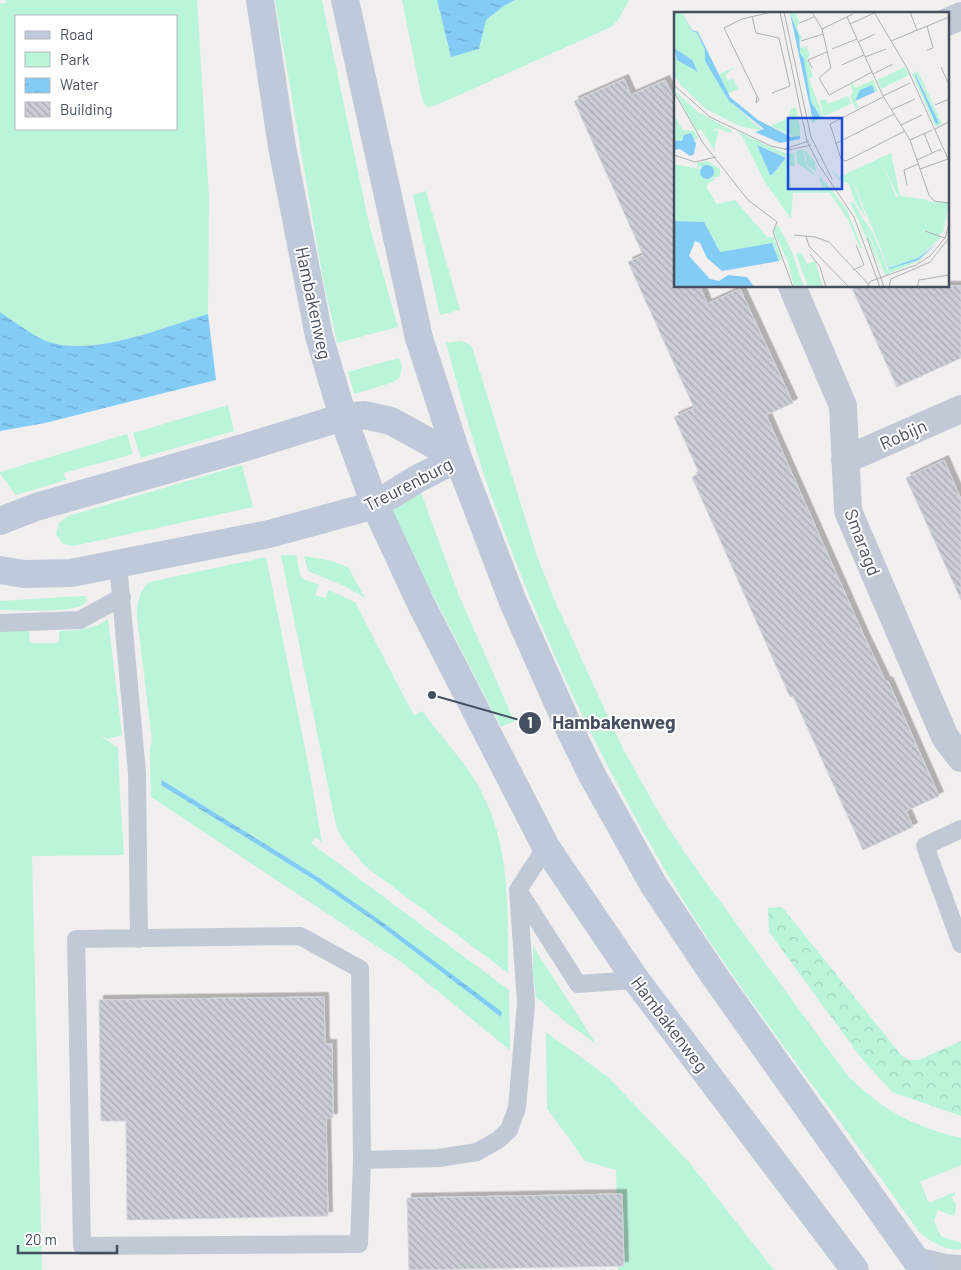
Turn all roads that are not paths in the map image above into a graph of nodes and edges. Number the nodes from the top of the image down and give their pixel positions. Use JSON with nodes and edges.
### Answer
{"nodes":[{"id":1,"x":260,"y":0,"type":"edge"},
{"id":2,"x":345,"y":0,"type":"edge"},
{"id":3,"x":961,"y":16,"type":"edge"},
{"id":4,"x":948,"y":22,"type":"edge"},
{"id":5,"x":793,"y":288,"type":"edge"},
{"id":6,"x":961,"y":409,"type":"edge"},
{"id":7,"x":343,"y":417,"type":"junction"},
{"id":8,"x":458,"y":458,"type":"junction"},
{"id":9,"x":845,"y":460,"type":"junction"},
{"id":10,"x":375,"y":505,"type":"junction"},
{"id":11,"x":0,"y":521,"type":"edge"},
{"id":12,"x":118,"y":564,"type":"junction"},
{"id":13,"x":0,"y":570,"type":"edge"},
{"id":14,"x":122,"y":597,"type":"junction"},
{"id":15,"x":0,"y":623,"type":"edge"},
{"id":16,"x":961,"y":758,"type":"edge"},
{"id":17,"x":961,"y":830,"type":"edge"},
{"id":18,"x":546,"y":847,"type":"junction"},
{"id":19,"x":518,"y":890,"type":"junction"},
{"id":20,"x":139,"y":939,"type":"junction"},
{"id":21,"x":961,"y":944,"type":"edge"},
{"id":22,"x":636,"y":980,"type":"junction"},
{"id":23,"x":362,"y":1160,"type":"junction"},
{"id":24,"x":918,"y":1263,"type":"edge"},
{"id":25,"x":961,"y":1264,"type":"edge"},
{"id":26,"x":855,"y":1270,"type":"edge"}],
"edges":[{"from":1,"to":7,"type":"main road","name":"Hambakenweg"},
{"from":2,"to":8,"type":"main road"},
{"from":3,"to":4,"type":"street"},
{"from":5,"to":9,"type":"street","name":"Smaragd"},
{"from":6,"to":9,"type":"street","name":"Robijn"},
{"from":7,"to":8,"type":"main road","name":"Treurenburg"},
{"from":7,"to":10,"type":"main road","name":"Hambakenweg"},
{"from":7,"to":11,"type":"main road","name":"Treurenburg"},
{"from":8,"to":10,"type":"main road","name":"Treurenburg"},
{"from":8,"to":24,"type":"main road"},
{"from":9,"to":16,"type":"street","name":"Smaragd"},
{"from":10,"to":12,"type":"main road","name":"Treurenburg"},
{"from":10,"to":18,"type":"main road","name":"Hambakenweg"},
{"from":12,"to":13,"type":"main road","name":"Treurenburg"},
{"from":12,"to":14,"type":"lane"},
{"from":14,"to":15,"type":"lane"},
{"from":14,"to":20,"type":"lane"},
{"from":17,"to":21,"type":"lane"},
{"from":18,"to":19,"type":"lane"},
{"from":18,"to":22,"type":"main road","name":"Hambakenweg"},
{"from":19,"to":22,"type":"lane"},
{"from":19,"to":23,"type":"lane"},
{"from":20,"to":23,"type":"lane"},
{"from":20,"to":23,"type":"lane"},
{"from":22,"to":26,"type":"main road","name":"Hambakenweg"},
{"from":24,"to":25,"type":"lane"}]}
